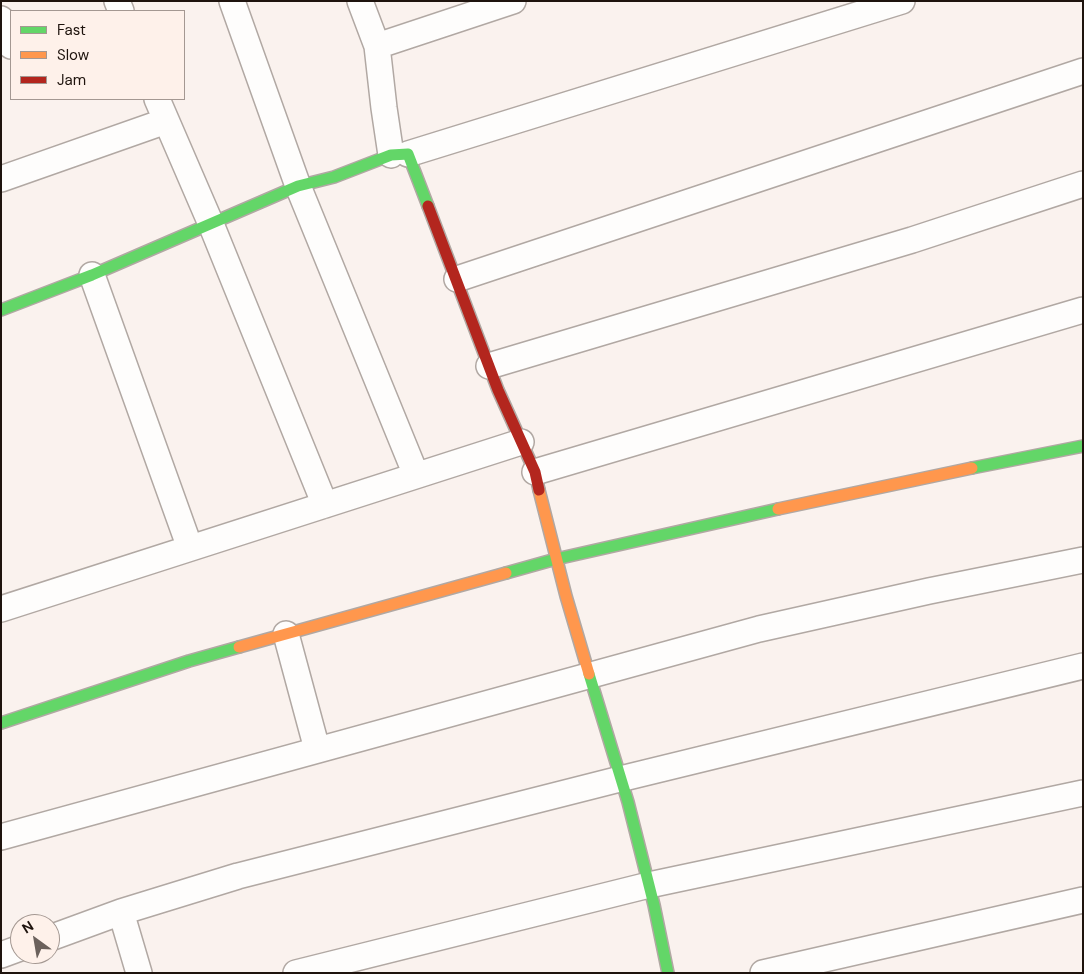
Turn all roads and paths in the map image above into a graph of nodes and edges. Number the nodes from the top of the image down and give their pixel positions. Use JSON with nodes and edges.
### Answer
{"nodes":[{"id":1,"x":232,"y":1,"type":"edge"},
{"id":2,"x":360,"y":1,"type":"edge"},
{"id":3,"x":513,"y":1,"type":"edge"},
{"id":4,"x":902,"y":1,"type":"edge"},
{"id":5,"x":1,"y":20,"type":"edge"},
{"id":6,"x":10,"y":45,"type":"edge"},
{"id":7,"x":377,"y":46,"type":"junction"},
{"id":8,"x":1083,"y":71,"type":"edge"},
{"id":9,"x":162,"y":110,"type":"edge"},
{"id":10,"x":400,"y":155,"type":"junction"},
{"id":11,"x":1,"y":179,"type":"edge"},
{"id":12,"x":1083,"y":184,"type":"edge"},
{"id":13,"x":298,"y":186,"type":"junction"},
{"id":14,"x":211,"y":224,"type":"junction"},
{"id":15,"x":92,"y":275,"type":"junction"},
{"id":16,"x":457,"y":279,"type":"junction"},
{"id":17,"x":1,"y":310,"type":"edge"},
{"id":18,"x":1083,"y":310,"type":"edge"},
{"id":19,"x":490,"y":366,"type":"junction"},
{"id":20,"x":521,"y":442,"type":"junction"},
{"id":21,"x":1083,"y":446,"type":"edge"},
{"id":22,"x":535,"y":472,"type":"junction"},
{"id":23,"x":416,"y":475,"type":"junction"},
{"id":24,"x":325,"y":505,"type":"junction"},
{"id":25,"x":190,"y":548,"type":"junction"},
{"id":26,"x":556,"y":560,"type":"junction"},
{"id":27,"x":1083,"y":560,"type":"edge"},
{"id":28,"x":1,"y":610,"type":"edge"},
{"id":29,"x":286,"y":634,"type":"junction"},
{"id":30,"x":1083,"y":666,"type":"edge"},
{"id":31,"x":589,"y":674,"type":"junction"},
{"id":32,"x":1,"y":723,"type":"edge"},
{"id":33,"x":317,"y":749,"type":"junction"},
{"id":34,"x":620,"y":779,"type":"junction"},
{"id":35,"x":1083,"y":793,"type":"edge"},
{"id":36,"x":1,"y":837,"type":"edge"},
{"id":37,"x":649,"y":885,"type":"junction"},
{"id":38,"x":1083,"y":900,"type":"edge"},
{"id":39,"x":121,"y":912,"type":"junction"},
{"id":40,"x":60,"y":934,"type":"edge"},
{"id":41,"x":139,"y":973,"type":"edge"},
{"id":42,"x":296,"y":973,"type":"edge"},
{"id":43,"x":668,"y":973,"type":"edge"},
{"id":44,"x":763,"y":973,"type":"edge"}],
"edges":[{"from":1,"to":13,"type":"street"},
{"from":2,"to":7,"type":"street"},
{"from":3,"to":7,"type":"street"},
{"from":4,"to":10,"type":"street"},
{"from":5,"to":6,"type":"street"},
{"from":7,"to":10,"type":"street"},
{"from":8,"to":16,"type":"street"},
{"from":9,"to":11,"type":"street"},
{"from":9,"to":14,"type":"street"},
{"from":10,"to":13,"type":"street"},
{"from":10,"to":16,"type":"street"},
{"from":12,"to":19,"type":"street"},
{"from":13,"to":14,"type":"street"},
{"from":13,"to":23,"type":"street"},
{"from":14,"to":15,"type":"street"},
{"from":14,"to":24,"type":"street"},
{"from":15,"to":17,"type":"street"},
{"from":15,"to":25,"type":"street"},
{"from":16,"to":19,"type":"street"},
{"from":18,"to":22,"type":"street"},
{"from":19,"to":20,"type":"street"},
{"from":20,"to":22,"type":"street"},
{"from":20,"to":23,"type":"street"},
{"from":21,"to":26,"type":"street"},
{"from":22,"to":26,"type":"street"},
{"from":23,"to":24,"type":"street"},
{"from":24,"to":25,"type":"street"},
{"from":25,"to":28,"type":"street"},
{"from":26,"to":29,"type":"street"},
{"from":26,"to":31,"type":"street"},
{"from":27,"to":31,"type":"street"},
{"from":29,"to":32,"type":"street"},
{"from":29,"to":33,"type":"street"},
{"from":30,"to":34,"type":"street"},
{"from":31,"to":33,"type":"street"},
{"from":31,"to":34,"type":"street"},
{"from":33,"to":36,"type":"street"},
{"from":34,"to":37,"type":"street"},
{"from":34,"to":39,"type":"street"},
{"from":35,"to":37,"type":"street"},
{"from":37,"to":42,"type":"street"},
{"from":37,"to":43,"type":"street"},
{"from":38,"to":44,"type":"street"},
{"from":39,"to":40,"type":"street"},
{"from":39,"to":41,"type":"street"}]}
